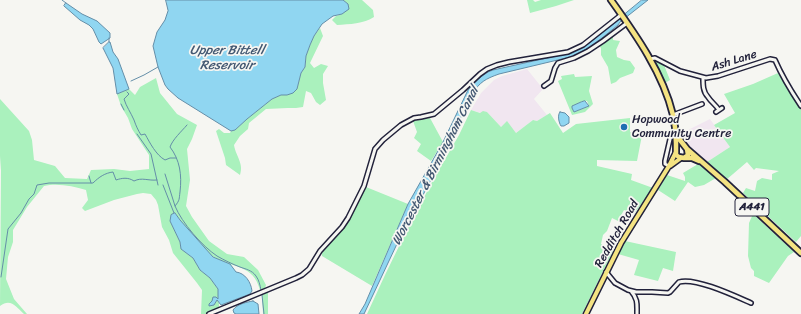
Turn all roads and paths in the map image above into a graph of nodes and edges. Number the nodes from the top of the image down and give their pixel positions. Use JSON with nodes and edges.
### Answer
{"nodes":[{"id":1,"x":610,"y":0,"type":"edge"},
{"id":2,"x":621,"y":15,"type":"junction"},
{"id":3,"x":626,"y":22,"type":"junction"},
{"id":4,"x":650,"y":59,"type":"junction"},
{"id":5,"x":703,"y":78,"type":"junction"},
{"id":6,"x":544,"y":86,"type":"dead end"},
{"id":7,"x":702,"y":104,"type":"dead end"},
{"id":8,"x":801,"y":106,"type":"edge"},
{"id":9,"x":719,"y":110,"type":"dead end"},
{"id":10,"x":673,"y":115,"type":"junction"},
{"id":11,"x":676,"y":131,"type":"junction"},
{"id":12,"x":671,"y":135,"type":"dead end"},
{"id":13,"x":686,"y":148,"type":"junction"},
{"id":14,"x":676,"y":151,"type":"junction"},
{"id":15,"x":683,"y":158,"type":"junction"},
{"id":16,"x":702,"y":163,"type":"junction"},
{"id":17,"x":669,"y":166,"type":"junction"},
{"id":18,"x":801,"y":253,"type":"edge"},
{"id":19,"x":606,"y":272,"type":"junction"},
{"id":20,"x":631,"y":291,"type":"junction"},
{"id":21,"x":643,"y":292,"type":"junction"},
{"id":22,"x":637,"y":299,"type":"junction"},
{"id":23,"x":751,"y":303,"type":"dead end"},
{"id":24,"x":209,"y":314,"type":"edge"},
{"id":25,"x":586,"y":314,"type":"edge"},
{"id":26,"x":638,"y":314,"type":"edge"}],
"edges":[{"from":1,"to":2,"type":"highway","number":"A441"},
{"from":2,"to":3,"type":"highway","name":"Redditch Road","number":"A441"},
{"from":2,"to":24,"type":"street"},
{"from":3,"to":4,"type":"highway","name":"Redditch Road","number":"A441"},
{"from":3,"to":6,"type":"street"},
{"from":4,"to":5,"type":"street","name":"Ash Lane"},
{"from":4,"to":10,"type":"highway","name":"Redditch Road","number":"A441"},
{"from":5,"to":8,"type":"street","name":"Ash Lane"},
{"from":5,"to":9,"type":"street"},
{"from":7,"to":10,"type":"street"},
{"from":10,"to":11,"type":"highway","name":"Redditch Road","number":"A441"},
{"from":11,"to":13,"type":"highway","name":"Redditch Road","number":"A441"},
{"from":11,"to":14,"type":"highway","name":"Redditch Road","number":"A441"},
{"from":12,"to":17,"type":"street"},
{"from":13,"to":14,"type":"highway"},
{"from":13,"to":15,"type":"highway"},
{"from":13,"to":16,"type":"highway","number":"A441"},
{"from":14,"to":15,"type":"highway"},
{"from":14,"to":17,"type":"main road","name":"Redditch Road"},
{"from":15,"to":16,"type":"highway","number":"A441"},
{"from":15,"to":17,"type":"main road","name":"Redditch Road"},
{"from":16,"to":18,"type":"highway","number":"A441"},
{"from":17,"to":19,"type":"main road","name":"Redditch Road"},
{"from":19,"to":20,"type":"street"},
{"from":19,"to":25,"type":"main road","name":"Redditch Road"},
{"from":20,"to":21,"type":"street"},
{"from":20,"to":22,"type":"street"},
{"from":21,"to":22,"type":"street"},
{"from":21,"to":23,"type":"street"},
{"from":22,"to":26,"type":"street"}]}
